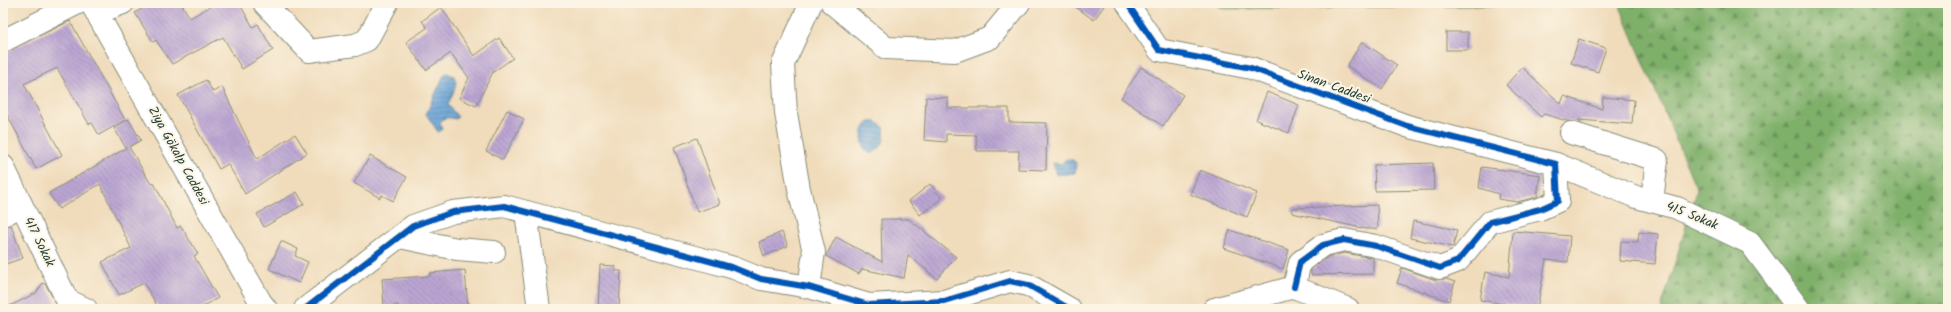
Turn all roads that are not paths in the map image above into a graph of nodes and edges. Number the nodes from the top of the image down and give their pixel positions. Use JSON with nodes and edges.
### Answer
{"nodes":[{"id":1,"x":78,"y":3,"type":"edge"},
{"id":2,"x":123,"y":3,"type":"edge"},
{"id":3,"x":264,"y":3,"type":"edge"},
{"id":4,"x":387,"y":3,"type":"edge"},
{"id":5,"x":811,"y":3,"type":"edge"},
{"id":6,"x":832,"y":3,"type":"edge"},
{"id":7,"x":1019,"y":3,"type":"edge"},
{"id":8,"x":1127,"y":3,"type":"edge"},
{"id":9,"x":94,"y":8,"type":"edge"},
{"id":10,"x":3,"y":41,"type":"edge"},
{"id":11,"x":1571,"y":133,"type":"dead end"},
{"id":12,"x":1556,"y":164,"type":"junction"},
{"id":13,"x":3,"y":166,"type":"edge"},
{"id":14,"x":1652,"y":201,"type":"junction"},
{"id":15,"x":12,"y":211,"type":"edge"},
{"id":16,"x":526,"y":212,"type":"junction"},
{"id":17,"x":400,"y":237,"type":"junction"},
{"id":18,"x":494,"y":252,"type":"dead end"},
{"id":19,"x":809,"y":287,"type":"junction"},
{"id":20,"x":1294,"y":287,"type":"junction"},
{"id":21,"x":86,"y":309,"type":"edge"},
{"id":22,"x":266,"y":309,"type":"edge"},
{"id":23,"x":305,"y":309,"type":"edge"},
{"id":24,"x":539,"y":309,"type":"edge"},
{"id":25,"x":1070,"y":309,"type":"edge"},
{"id":26,"x":1214,"y":309,"type":"edge"},
{"id":27,"x":1348,"y":309,"type":"edge"},
{"id":28,"x":1798,"y":309,"type":"edge"}],
"edges":[{"from":1,"to":10,"type":"street"},
{"from":2,"to":9,"type":"street"},
{"from":3,"to":4,"type":"street"},
{"from":5,"to":19,"type":"street"},
{"from":6,"to":7,"type":"street"},
{"from":8,"to":12,"type":"street","name":"Sinan Caddesi"},
{"from":9,"to":22,"type":"street","name":"Ziya Gökalp Caddesi"},
{"from":11,"to":14,"type":"street"},
{"from":12,"to":14,"type":"street","name":"415 Sokak"},
{"from":12,"to":20,"type":"street"},
{"from":13,"to":15,"type":"street","name":"417 Sokak"},
{"from":14,"to":28,"type":"street","name":"415 Sokak"},
{"from":15,"to":21,"type":"street","name":"417 Sokak"},
{"from":16,"to":17,"type":"street"},
{"from":16,"to":19,"type":"street"},
{"from":16,"to":24,"type":"street"},
{"from":17,"to":18,"type":"street"},
{"from":17,"to":23,"type":"street"},
{"from":19,"to":25,"type":"street"},
{"from":20,"to":26,"type":"street"},
{"from":20,"to":27,"type":"street"}]}
